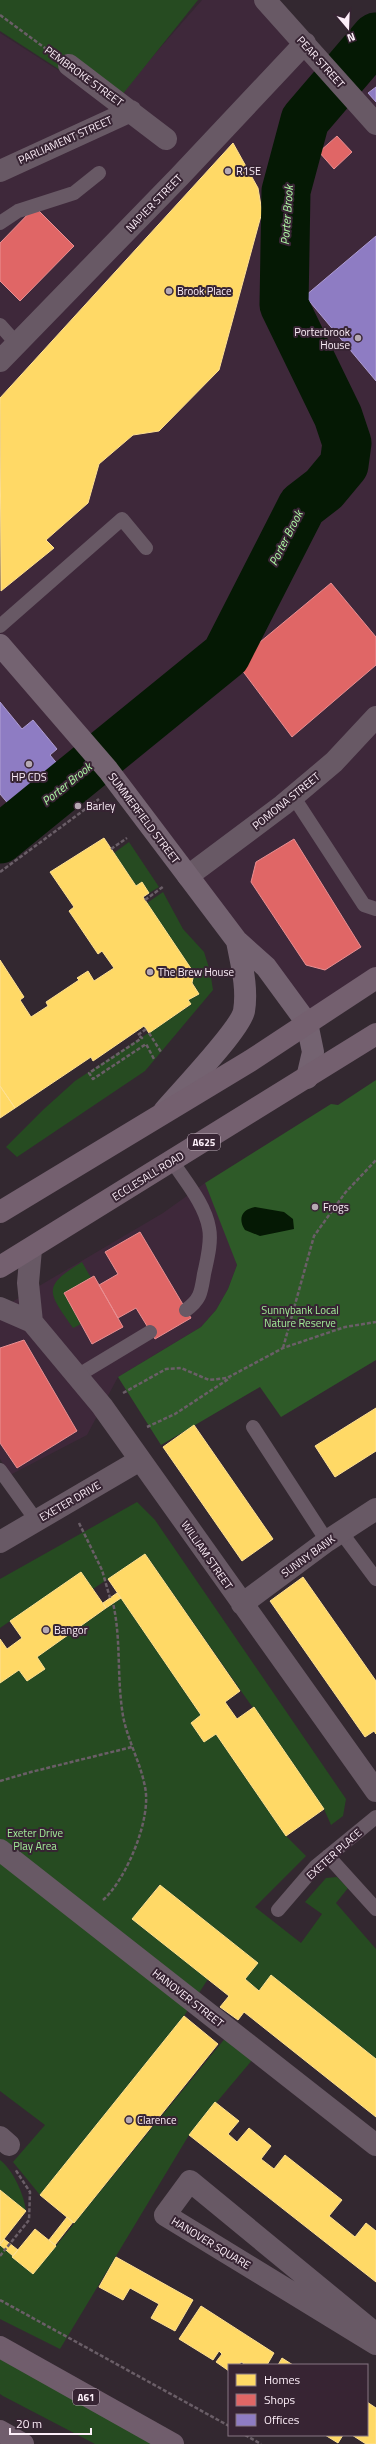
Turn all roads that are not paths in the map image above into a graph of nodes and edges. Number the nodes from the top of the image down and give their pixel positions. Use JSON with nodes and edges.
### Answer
{"nodes":[{"id":1,"x":265,"y":0,"type":"edge"},
{"id":2,"x":305,"y":43,"type":"junction"},
{"id":3,"x":68,"y":65,"type":"road end"},
{"id":4,"x":131,"y":111,"type":"junction"},
{"id":5,"x":376,"y":124,"type":"edge"},
{"id":6,"x":166,"y":139,"type":"dead end"},
{"id":7,"x":0,"y":171,"type":"edge"},
{"id":8,"x":99,"y":173,"type":"dead end"},
{"id":9,"x":0,"y":223,"type":"edge"},
{"id":10,"x":0,"y":325,"type":"edge"},
{"id":11,"x":16,"y":343,"type":"junction"},
{"id":12,"x":0,"y":362,"type":"edge"},
{"id":13,"x":146,"y":548,"type":"dead end"},
{"id":14,"x":0,"y":626,"type":"edge"},
{"id":15,"x":0,"y":645,"type":"edge"},
{"id":16,"x":376,"y":717,"type":"edge"},
{"id":17,"x":293,"y":796,"type":"junction"},
{"id":18,"x":188,"y":876,"type":"junction"},
{"id":19,"x":376,"y":909,"type":"edge"},
{"id":20,"x":237,"y":941,"type":"junction"},
{"id":21,"x":376,"y":978,"type":"edge"},
{"id":22,"x":307,"y":1024,"type":"junction"},
{"id":23,"x":376,"y":1034,"type":"edge"},
{"id":24,"x":306,"y":1078,"type":"junction"},
{"id":25,"x":160,"y":1115,"type":"junction"},
{"id":26,"x":172,"y":1161,"type":"junction"},
{"id":27,"x":0,"y":1212,"type":"edge"},
{"id":28,"x":31,"y":1249,"type":"junction"},
{"id":29,"x":0,"y":1267,"type":"edge"},
{"id":30,"x":0,"y":1308,"type":"edge"},
{"id":31,"x":186,"y":1310,"type":"dead end"},
{"id":32,"x":32,"y":1322,"type":"junction"},
{"id":33,"x":150,"y":1332,"type":"dead end"},
{"id":34,"x":77,"y":1376,"type":"junction"},
{"id":35,"x":253,"y":1427,"type":"dead end"},
{"id":36,"x":140,"y":1460,"type":"junction"},
{"id":37,"x":0,"y":1470,"type":"edge"},
{"id":38,"x":376,"y":1509,"type":"edge"},
{"id":39,"x":36,"y":1520,"type":"junction"},
{"id":40,"x":334,"y":1537,"type":"junction"},
{"id":41,"x":0,"y":1542,"type":"edge"},
{"id":42,"x":376,"y":1579,"type":"edge"},
{"id":43,"x":242,"y":1604,"type":"junction"},
{"id":44,"x":373,"y":1781,"type":"edge"},
{"id":45,"x":376,"y":1817,"type":"edge"},
{"id":46,"x":0,"y":1850,"type":"edge"},
{"id":47,"x":328,"y":1856,"type":"junction"},
{"id":48,"x":376,"y":1909,"type":"edge"},
{"id":49,"x":278,"y":1910,"type":"dead end"},
{"id":50,"x":376,"y":2145,"type":"edge"},
{"id":51,"x":376,"y":2334,"type":"edge"},
{"id":52,"x":376,"y":2344,"type":"edge"},
{"id":53,"x":0,"y":2347,"type":"edge"},
{"id":54,"x":0,"y":2431,"type":"edge"},
{"id":55,"x":23,"y":2444,"type":"edge"},
{"id":56,"x":173,"y":2444,"type":"edge"}],
"edges":[{"from":1,"to":2,"type":"street","name":"PEAR STREET"},
{"from":2,"to":5,"type":"street","name":"PEAR STREET"},
{"from":2,"to":11,"type":"street","name":"NAPIER STREET"},
{"from":3,"to":4,"type":"street","name":"PEMBROKE STREET"},
{"from":4,"to":6,"type":"street","name":"PEMBROKE STREET"},
{"from":4,"to":7,"type":"street","name":"PARLIAMENT STREET"},
{"from":8,"to":9,"type":"lane"},
{"from":10,"to":11,"type":"lane"},
{"from":11,"to":12,"type":"street","name":"NAPIER STREET"},
{"from":13,"to":14,"type":"lane"},
{"from":15,"to":18,"type":"street","name":"SUMMERFIELD STREET"},
{"from":16,"to":17,"type":"street","name":"POMONA STREET"},
{"from":17,"to":18,"type":"street","name":"POMONA STREET"},
{"from":17,"to":19,"type":"lane"},
{"from":18,"to":20,"type":"street","name":"SUMMERFIELD STREET"},
{"from":20,"to":22,"type":"street","name":"SUMMERFIELD STREET"},
{"from":20,"to":25,"type":"street","name":"SUMMERFIELD STREET"},
{"from":21,"to":22,"type":"main road"},
{"from":22,"to":24,"type":"street","name":"SUMMERFIELD STREET"},
{"from":22,"to":25,"type":"main road"},
{"from":23,"to":24,"type":"main road","name":"ECCLESALL ROAD","number":"A625"},
{"from":24,"to":26,"type":"main road","name":"ECCLESALL ROAD","number":"A625"},
{"from":25,"to":27,"type":"main road"},
{"from":26,"to":28,"type":"main road","name":"ECCLESALL ROAD","number":"A625"},
{"from":26,"to":31,"type":"lane"},
{"from":28,"to":29,"type":"main road","name":"ECCLESALL ROAD","number":"A625"},
{"from":28,"to":32,"type":"street"},
{"from":30,"to":32,"type":"street","name":"WILLIAM STREET"},
{"from":32,"to":34,"type":"street","name":"WILLIAM STREET"},
{"from":33,"to":34,"type":"lane"},
{"from":34,"to":36,"type":"street","name":"WILLIAM STREET"},
{"from":35,"to":40,"type":"lane"},
{"from":36,"to":39,"type":"street","name":"EXETER DRIVE"},
{"from":36,"to":43,"type":"street","name":"WILLIAM STREET"},
{"from":37,"to":39,"type":"lane"},
{"from":38,"to":40,"type":"street","name":"SUNNY BANK"},
{"from":39,"to":41,"type":"street","name":"EXETER DRIVE"},
{"from":40,"to":42,"type":"lane"},
{"from":40,"to":43,"type":"street","name":"SUNNY BANK"},
{"from":43,"to":44,"type":"street","name":"WILLIAM STREET"},
{"from":45,"to":47,"type":"lane","name":"EXETER PLACE"},
{"from":46,"to":50,"type":"street","name":"HANOVER STREET"},
{"from":47,"to":48,"type":"lane"},
{"from":47,"to":49,"type":"lane","name":"EXETER PLACE"},
{"from":51,"to":52,"type":"street","name":"HANOVER SQUARE"},
{"from":53,"to":56,"type":"highway","number":"A61"},
{"from":54,"to":55,"type":"highway"}]}
